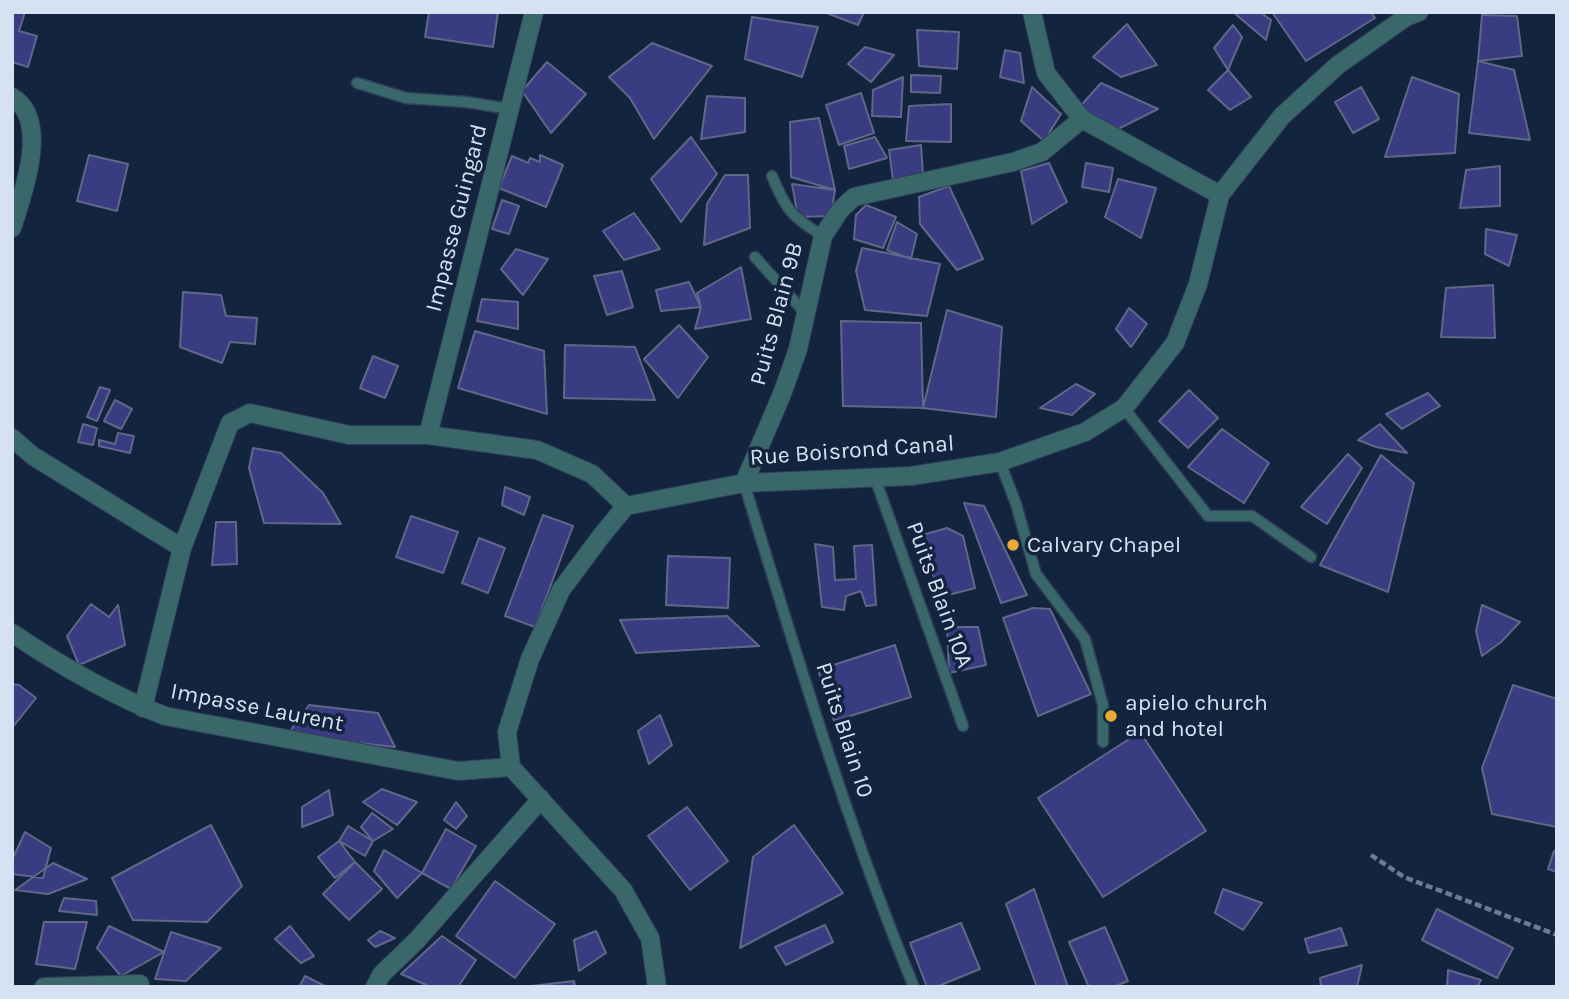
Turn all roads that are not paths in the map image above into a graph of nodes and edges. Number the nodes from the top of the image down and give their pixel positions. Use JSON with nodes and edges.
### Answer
{"nodes":[{"id":1,"x":534,"y":12,"type":"edge"},
{"id":2,"x":1032,"y":12,"type":"edge"},
{"id":3,"x":1419,"y":12,"type":"edge"},
{"id":4,"x":357,"y":83,"type":"dead end"},
{"id":5,"x":12,"y":97,"type":"edge"},
{"id":6,"x":510,"y":109,"type":"junction"},
{"id":7,"x":1082,"y":118,"type":"junction"},
{"id":8,"x":772,"y":176,"type":"dead end"},
{"id":9,"x":1220,"y":195,"type":"junction"},
{"id":10,"x":12,"y":228,"type":"edge"},
{"id":11,"x":823,"y":236,"type":"junction"},
{"id":12,"x":755,"y":257,"type":"dead end"},
{"id":13,"x":805,"y":313,"type":"junction"},
{"id":14,"x":1124,"y":408,"type":"junction"},
{"id":15,"x":428,"y":435,"type":"junction"},
{"id":16,"x":12,"y":438,"type":"edge"},
{"id":17,"x":1000,"y":462,"type":"junction"},
{"id":18,"x":875,"y":478,"type":"junction"},
{"id":19,"x":744,"y":483,"type":"junction"},
{"id":20,"x":626,"y":506,"type":"junction"},
{"id":21,"x":182,"y":548,"type":"junction"},
{"id":22,"x":1311,"y":557,"type":"dead end"},
{"id":23,"x":12,"y":633,"type":"edge"},
{"id":24,"x":143,"y":708,"type":"junction"},
{"id":25,"x":963,"y":726,"type":"dead end"},
{"id":26,"x":1103,"y":742,"type":"dead end"},
{"id":27,"x":511,"y":767,"type":"junction"},
{"id":28,"x":541,"y":799,"type":"junction"},
{"id":29,"x":140,"y":984,"type":"dead end"},
{"id":30,"x":44,"y":987,"type":"edge"},
{"id":31,"x":374,"y":987,"type":"edge"},
{"id":32,"x":657,"y":987,"type":"edge"},
{"id":33,"x":914,"y":987,"type":"edge"}],
"edges":[{"from":1,"to":6,"type":"street","name":"Impasse Guingard"},
{"from":2,"to":7,"type":"street"},
{"from":3,"to":9,"type":"street","name":"Rue Boisrond Canal"},
{"from":4,"to":6,"type":"lane"},
{"from":5,"to":10,"type":"street"},
{"from":6,"to":15,"type":"street","name":"Impasse Guingard"},
{"from":7,"to":9,"type":"street"},
{"from":7,"to":11,"type":"street","name":"Puits Blain 9B"},
{"from":8,"to":11,"type":"lane"},
{"from":9,"to":14,"type":"street","name":"Rue Boisrond Canal"},
{"from":11,"to":13,"type":"street","name":"Puits Blain 9B"},
{"from":12,"to":13,"type":"lane"},
{"from":13,"to":19,"type":"street","name":"Puits Blain 9B"},
{"from":14,"to":17,"type":"street","name":"Rue Boisrond Canal"},
{"from":14,"to":22,"type":"lane"},
{"from":15,"to":20,"type":"street"},
{"from":15,"to":21,"type":"street"},
{"from":16,"to":21,"type":"street"},
{"from":17,"to":18,"type":"street","name":"Rue Boisrond Canal"},
{"from":17,"to":26,"type":"lane"},
{"from":18,"to":19,"type":"street","name":"Rue Boisrond Canal"},
{"from":18,"to":25,"type":"lane","name":"Puits Blain 10A"},
{"from":19,"to":20,"type":"street","name":"Rue Boisrond Canal"},
{"from":19,"to":33,"type":"lane","name":"Puits Blain 10"},
{"from":20,"to":27,"type":"street"},
{"from":21,"to":24,"type":"street"},
{"from":23,"to":24,"type":"street","name":"Impasse Laurent"},
{"from":24,"to":27,"type":"street","name":"Impasse Laurent"},
{"from":27,"to":28,"type":"street"},
{"from":28,"to":31,"type":"street"},
{"from":28,"to":32,"type":"street"},
{"from":29,"to":30,"type":"street"}]}
